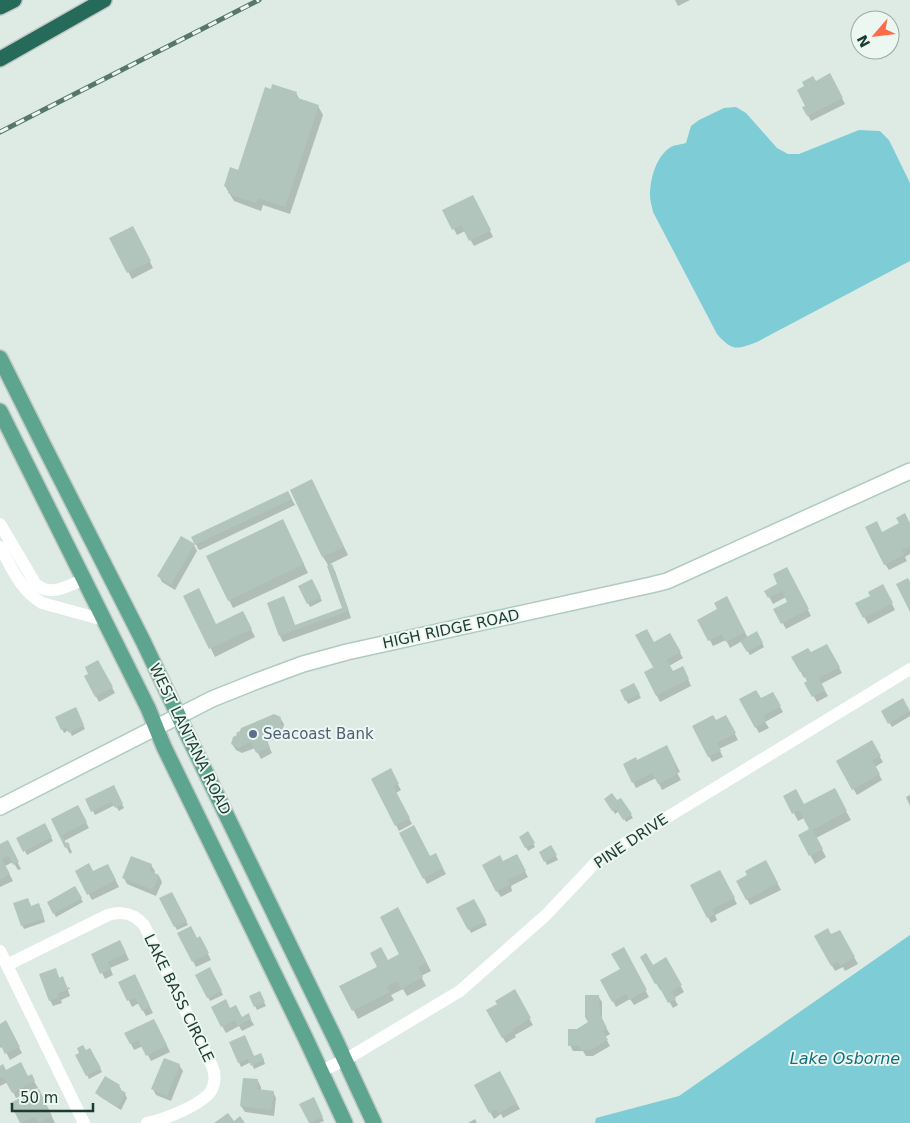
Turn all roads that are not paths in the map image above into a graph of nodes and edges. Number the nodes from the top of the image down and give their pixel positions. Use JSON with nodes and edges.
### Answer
{"nodes":[{"id":1,"x":14,"y":0,"type":"edge"},
{"id":2,"x":104,"y":0,"type":"edge"},
{"id":3,"x":0,"y":7,"type":"edge"},
{"id":4,"x":0,"y":59,"type":"edge"},
{"id":5,"x":0,"y":358,"type":"edge"},
{"id":6,"x":0,"y":411,"type":"edge"},
{"id":7,"x":910,"y":471,"type":"edge"},
{"id":8,"x":0,"y":524,"type":"edge"},
{"id":9,"x":0,"y":547,"type":"edge"},
{"id":10,"x":106,"y":567,"type":"junction"},
{"id":11,"x":84,"y":579,"type":"junction"},
{"id":12,"x":104,"y":620,"type":"junction"},
{"id":13,"x":910,"y":669,"type":"edge"},
{"id":14,"x":179,"y":716,"type":"junction"},
{"id":15,"x":156,"y":728,"type":"junction"},
{"id":16,"x":0,"y":808,"type":"edge"},
{"id":17,"x":0,"y":951,"type":"edge"},
{"id":18,"x":7,"y":964,"type":"junction"},
{"id":19,"x":345,"y":1060,"type":"junction"},
{"id":20,"x":321,"y":1071,"type":"junction"},
{"id":21,"x":84,"y":1123,"type":"edge"},
{"id":22,"x":147,"y":1123,"type":"edge"},
{"id":23,"x":345,"y":1123,"type":"edge"},
{"id":24,"x":374,"y":1123,"type":"edge"}],
"edges":[{"from":1,"to":3,"type":"highway"},
{"from":2,"to":4,"type":"highway"},
{"from":5,"to":10,"type":"main road","name":"WEST LANTANA ROAD"},
{"from":6,"to":11,"type":"main road","name":"WEST LANTANA ROAD"},
{"from":7,"to":14,"type":"street","name":"HIGH RIDGE ROAD"},
{"from":8,"to":11,"type":"street"},
{"from":9,"to":12,"type":"street"},
{"from":10,"to":11,"type":"main road"},
{"from":10,"to":14,"type":"main road","name":"WEST LANTANA ROAD"},
{"from":11,"to":12,"type":"main road","name":"WEST LANTANA ROAD"},
{"from":12,"to":15,"type":"main road","name":"WEST LANTANA ROAD"},
{"from":13,"to":19,"type":"street","name":"PINE DRIVE"},
{"from":14,"to":15,"type":"street","name":"HIGH RIDGE ROAD"},
{"from":14,"to":19,"type":"main road","name":"WEST LANTANA ROAD"},
{"from":15,"to":16,"type":"street","name":"HIGH RIDGE ROAD"},
{"from":15,"to":20,"type":"main road","name":"WEST LANTANA ROAD"},
{"from":17,"to":18,"type":"street"},
{"from":18,"to":21,"type":"street"},
{"from":18,"to":22,"type":"street","name":"LAKE BASS CIRCLE"},
{"from":19,"to":20,"type":"street","name":"PINE DRIVE"},
{"from":19,"to":24,"type":"main road","name":"WEST LANTANA ROAD"},
{"from":20,"to":23,"type":"main road","name":"WEST LANTANA ROAD"}]}
